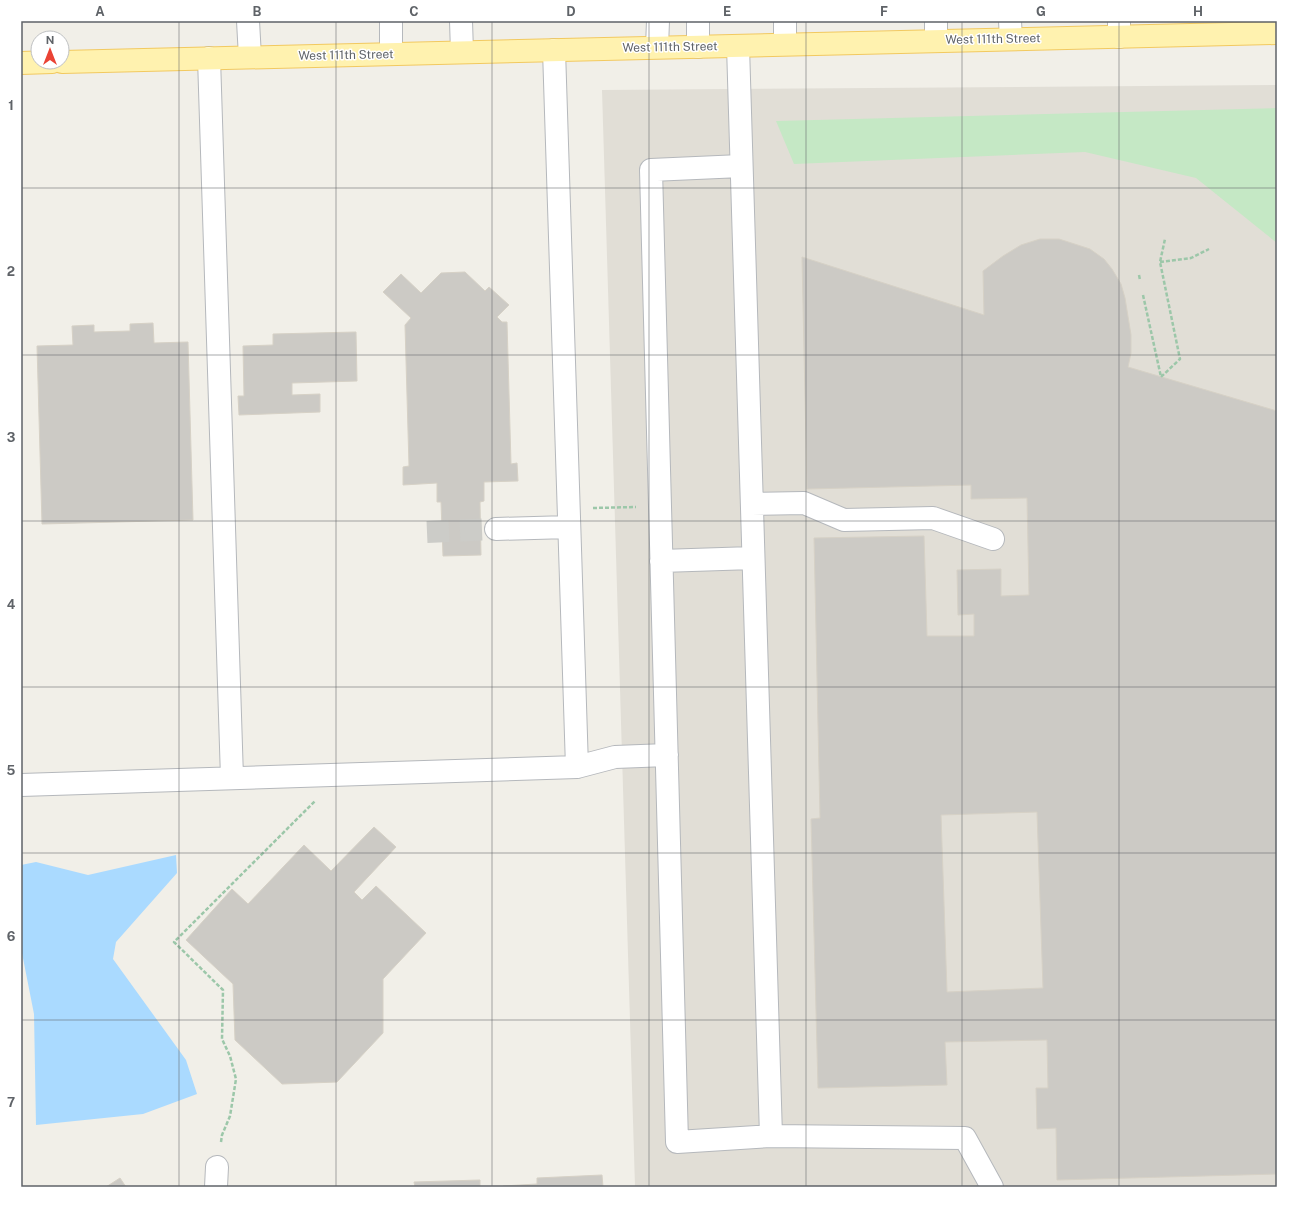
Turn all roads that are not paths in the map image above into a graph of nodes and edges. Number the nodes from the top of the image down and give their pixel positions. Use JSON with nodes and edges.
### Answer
{"nodes":[{"id":1,"x":248,"y":21,"type":"edge"},
{"id":2,"x":391,"y":21,"type":"edge"},
{"id":3,"x":461,"y":21,"type":"edge"},
{"id":4,"x":658,"y":21,"type":"edge"},
{"id":5,"x":698,"y":21,"type":"edge"},
{"id":6,"x":785,"y":21,"type":"edge"},
{"id":7,"x":1167,"y":28,"type":"edge"},
{"id":8,"x":1220,"y":28,"type":"edge"},
{"id":9,"x":1119,"y":29,"type":"edge"},
{"id":10,"x":1010,"y":30,"type":"edge"},
{"id":11,"x":936,"y":31,"type":"edge"},
{"id":12,"x":1277,"y":33,"type":"edge"},
{"id":13,"x":785,"y":44,"type":"junction"},
{"id":14,"x":698,"y":46,"type":"junction"},
{"id":15,"x":738,"y":46,"type":"junction"},
{"id":16,"x":657,"y":47,"type":"junction"},
{"id":17,"x":554,"y":50,"type":"junction"},
{"id":18,"x":462,"y":52,"type":"junction"},
{"id":19,"x":391,"y":54,"type":"junction"},
{"id":20,"x":250,"y":57,"type":"junction"},
{"id":21,"x":209,"y":58,"type":"junction"},
{"id":22,"x":70,"y":62,"type":"edge"},
{"id":23,"x":741,"y":166,"type":"junction"},
{"id":24,"x":752,"y":504,"type":"junction"},
{"id":25,"x":569,"y":518,"type":"junction"},
{"id":26,"x":496,"y":529,"type":"tunnel mouth"},
{"id":27,"x":992,"y":539,"type":"dead end"},
{"id":28,"x":754,"y":558,"type":"junction"},
{"id":29,"x":662,"y":561,"type":"junction"},
{"id":30,"x":666,"y":755,"type":"junction"},
{"id":31,"x":577,"y":767,"type":"junction"},
{"id":32,"x":232,"y":778,"type":"junction"},
{"id":33,"x":21,"y":785,"type":"edge"},
{"id":34,"x":771,"y":1136,"type":"junction"},
{"id":35,"x":992,"y":1187,"type":"edge"}],
"edges":[{"from":1,"to":20,"type":"street"},
{"from":2,"to":19,"type":"street"},
{"from":3,"to":18,"type":"street"},
{"from":4,"to":16,"type":"street"},
{"from":5,"to":14,"type":"street"},
{"from":6,"to":13,"type":"street"},
{"from":7,"to":8,"type":"main road","name":"West 111th Street"},
{"from":7,"to":9,"type":"main road","name":"West 111th Street"},
{"from":8,"to":12,"type":"main road","name":"West 111th Street"},
{"from":9,"to":10,"type":"main road","name":"West 111th Street"},
{"from":10,"to":11,"type":"main road","name":"West 111th Street"},
{"from":11,"to":13,"type":"main road","name":"West 111th Street"},
{"from":13,"to":15,"type":"main road","name":"West 111th Street"},
{"from":14,"to":15,"type":"main road","name":"West 111th Street"},
{"from":14,"to":16,"type":"main road","name":"West 111th Street"},
{"from":15,"to":23,"type":"street"},
{"from":16,"to":17,"type":"main road","name":"West 111th Street"},
{"from":17,"to":18,"type":"main road","name":"West 111th Street"},
{"from":17,"to":25,"type":"street"},
{"from":18,"to":19,"type":"main road","name":"West 111th Street"},
{"from":19,"to":20,"type":"main road","name":"West 111th Street"},
{"from":20,"to":21,"type":"main road","name":"West 111th Street"},
{"from":21,"to":22,"type":"main road","name":"West 111th Street"},
{"from":21,"to":32,"type":"street"},
{"from":23,"to":24,"type":"street"},
{"from":23,"to":29,"type":"street"},
{"from":24,"to":27,"type":"street"},
{"from":24,"to":28,"type":"street"},
{"from":25,"to":26,"type":"street"},
{"from":25,"to":31,"type":"street"},
{"from":28,"to":29,"type":"street"},
{"from":28,"to":34,"type":"street"},
{"from":29,"to":30,"type":"street"},
{"from":30,"to":31,"type":"street"},
{"from":30,"to":34,"type":"street"},
{"from":31,"to":32,"type":"street"},
{"from":32,"to":33,"type":"street"},
{"from":34,"to":35,"type":"street"}]}
